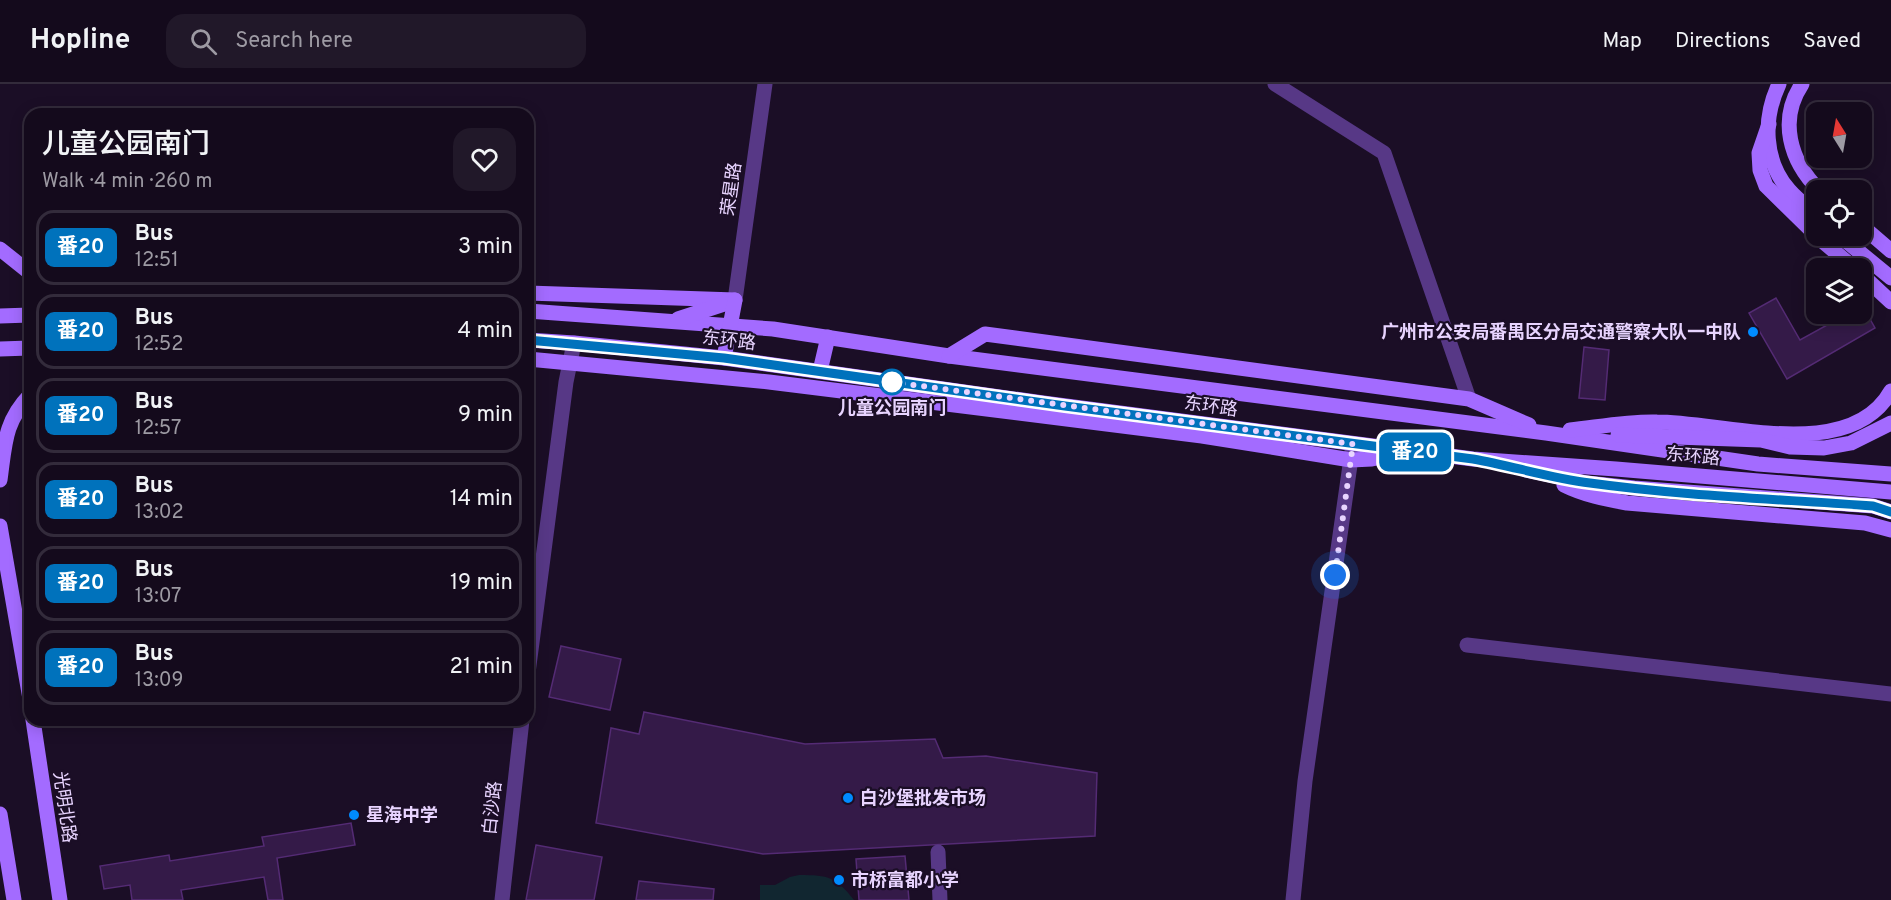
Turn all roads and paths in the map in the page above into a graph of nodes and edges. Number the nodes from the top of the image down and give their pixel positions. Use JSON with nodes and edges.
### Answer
{"nodes":[{"id":1,"x":765,"y":84,"type":"edge"},
{"id":2,"x":1275,"y":84,"type":"edge"},
{"id":3,"x":1779,"y":84,"type":"edge"},
{"id":4,"x":1802,"y":84,"type":"edge"},
{"id":5,"x":1769,"y":124,"type":"junction"},
{"id":6,"x":1808,"y":180,"type":"edge"},
{"id":7,"x":1806,"y":206,"type":"edge"},
{"id":8,"x":1872,"y":235,"type":"edge"},
{"id":9,"x":1852,"y":246,"type":"edge"},
{"id":10,"x":0,"y":249,"type":"edge"},
{"id":11,"x":1891,"y":251,"type":"edge"},
{"id":12,"x":1842,"y":258,"type":"edge"},
{"id":13,"x":24,"y":268,"type":"edge"},
{"id":14,"x":1891,"y":278,"type":"edge"},
{"id":15,"x":1872,"y":285,"type":"edge"},
{"id":16,"x":534,"y":293,"type":"edge"},
{"id":17,"x":735,"y":300,"type":"junction"},
{"id":18,"x":1891,"y":303,"type":"edge"},
{"id":19,"x":534,"y":311,"type":"edge"},
{"id":20,"x":24,"y":315,"type":"edge"},
{"id":21,"x":0,"y":316,"type":"edge"},
{"id":22,"x":670,"y":321,"type":"junction"},
{"id":23,"x":730,"y":326,"type":"junction"},
{"id":24,"x":828,"y":337,"type":"junction"},
{"id":25,"x":534,"y":340,"type":"edge"},
{"id":26,"x":574,"y":343,"type":"junction"},
{"id":27,"x":24,"y":348,"type":"edge"},
{"id":28,"x":0,"y":349,"type":"edge"},
{"id":29,"x":949,"y":356,"type":"junction"},
{"id":30,"x":724,"y":358,"type":"junction"},
{"id":31,"x":534,"y":360,"type":"edge"},
{"id":32,"x":568,"y":364,"type":"junction"},
{"id":33,"x":820,"y":371,"type":"junction"},
{"id":34,"x":769,"y":382,"type":"junction"},
{"id":35,"x":1891,"y":391,"type":"edge"},
{"id":36,"x":1469,"y":399,"type":"junction"},
{"id":37,"x":24,"y":402,"type":"edge"},
{"id":38,"x":1889,"y":423,"type":"edge"},
{"id":39,"x":1546,"y":433,"type":"junction"},
{"id":40,"x":1352,"y":452,"type":"junction"},
{"id":41,"x":1473,"y":459,"type":"junction"},
{"id":42,"x":1540,"y":473,"type":"junction"},
{"id":43,"x":1891,"y":474,"type":"edge"},
{"id":44,"x":0,"y":480,"type":"edge"},
{"id":45,"x":1891,"y":492,"type":"edge"},
{"id":46,"x":1891,"y":512,"type":"edge"},
{"id":47,"x":0,"y":526,"type":"edge"},
{"id":48,"x":1891,"y":530,"type":"edge"},
{"id":49,"x":534,"y":627,"type":"edge"},
{"id":50,"x":1467,"y":645,"type":"dead end"},
{"id":51,"x":24,"y":664,"type":"edge"},
{"id":52,"x":1891,"y":694,"type":"edge"},
{"id":53,"x":34,"y":726,"type":"edge"},
{"id":54,"x":521,"y":726,"type":"edge"},
{"id":55,"x":0,"y":814,"type":"edge"},
{"id":56,"x":938,"y":852,"type":"dead end"},
{"id":57,"x":14,"y":900,"type":"edge"},
{"id":58,"x":60,"y":900,"type":"edge"},
{"id":59,"x":501,"y":900,"type":"edge"},
{"id":60,"x":940,"y":900,"type":"edge"},
{"id":61,"x":1293,"y":900,"type":"edge"}],
"edges":[{"from":1,"to":17,"type":"street","name":"荣星路"},
{"from":2,"to":36,"type":"street"},
{"from":3,"to":5,"type":"main road"},
{"from":4,"to":6,"type":"main road"},
{"from":5,"to":7,"type":"main road"},
{"from":5,"to":12,"type":"main road"},
{"from":8,"to":11,"type":"main road"},
{"from":9,"to":14,"type":"main road"},
{"from":10,"to":13,"type":"main road"},
{"from":15,"to":18,"type":"main road"},
{"from":16,"to":17,"type":"main road"},
{"from":17,"to":22,"type":"main road"},
{"from":17,"to":23,"type":"main road"},
{"from":19,"to":22,"type":"main road"},
{"from":20,"to":21,"type":"main road"},
{"from":22,"to":23,"type":"main road","name":"东环路"},
{"from":23,"to":24,"type":"main road","name":"东环路"},
{"from":23,"to":30,"type":"main road"},
{"from":24,"to":29,"type":"main road","name":"东环路"},
{"from":24,"to":33,"type":"main road"},
{"from":25,"to":26,"type":"main road","name":"东环路"},
{"from":26,"to":30,"type":"main road","name":"东环路"},
{"from":26,"to":32,"type":"street"},
{"from":27,"to":28,"type":"main road"},
{"from":29,"to":36,"type":"main road"},
{"from":29,"to":39,"type":"main road","name":"东环路"},
{"from":30,"to":33,"type":"main road","name":"东环路"},
{"from":30,"to":34,"type":"main road"},
{"from":31,"to":32,"type":"main road"},
{"from":32,"to":34,"type":"main road"},
{"from":32,"to":49,"type":"street"},
{"from":33,"to":40,"type":"main road","name":"东环路"},
{"from":34,"to":40,"type":"main road"},
{"from":35,"to":39,"type":"main road"},
{"from":36,"to":39,"type":"main road"},
{"from":37,"to":44,"type":"main road"},
{"from":38,"to":39,"type":"main road"},
{"from":39,"to":43,"type":"main road","name":"东环路"},
{"from":40,"to":41,"type":"main road","name":"东环路"},
{"from":40,"to":61,"type":"street"},
{"from":41,"to":42,"type":"main road"},
{"from":41,"to":45,"type":"main road","name":"东环路"},
{"from":42,"to":46,"type":"main road"},
{"from":42,"to":48,"type":"main road"},
{"from":47,"to":51,"type":"main road"},
{"from":50,"to":52,"type":"street"},
{"from":53,"to":58,"type":"main road","name":"光明北路"},
{"from":54,"to":59,"type":"street","name":"白沙路"},
{"from":55,"to":57,"type":"main road"},
{"from":56,"to":60,"type":"street"}]}
